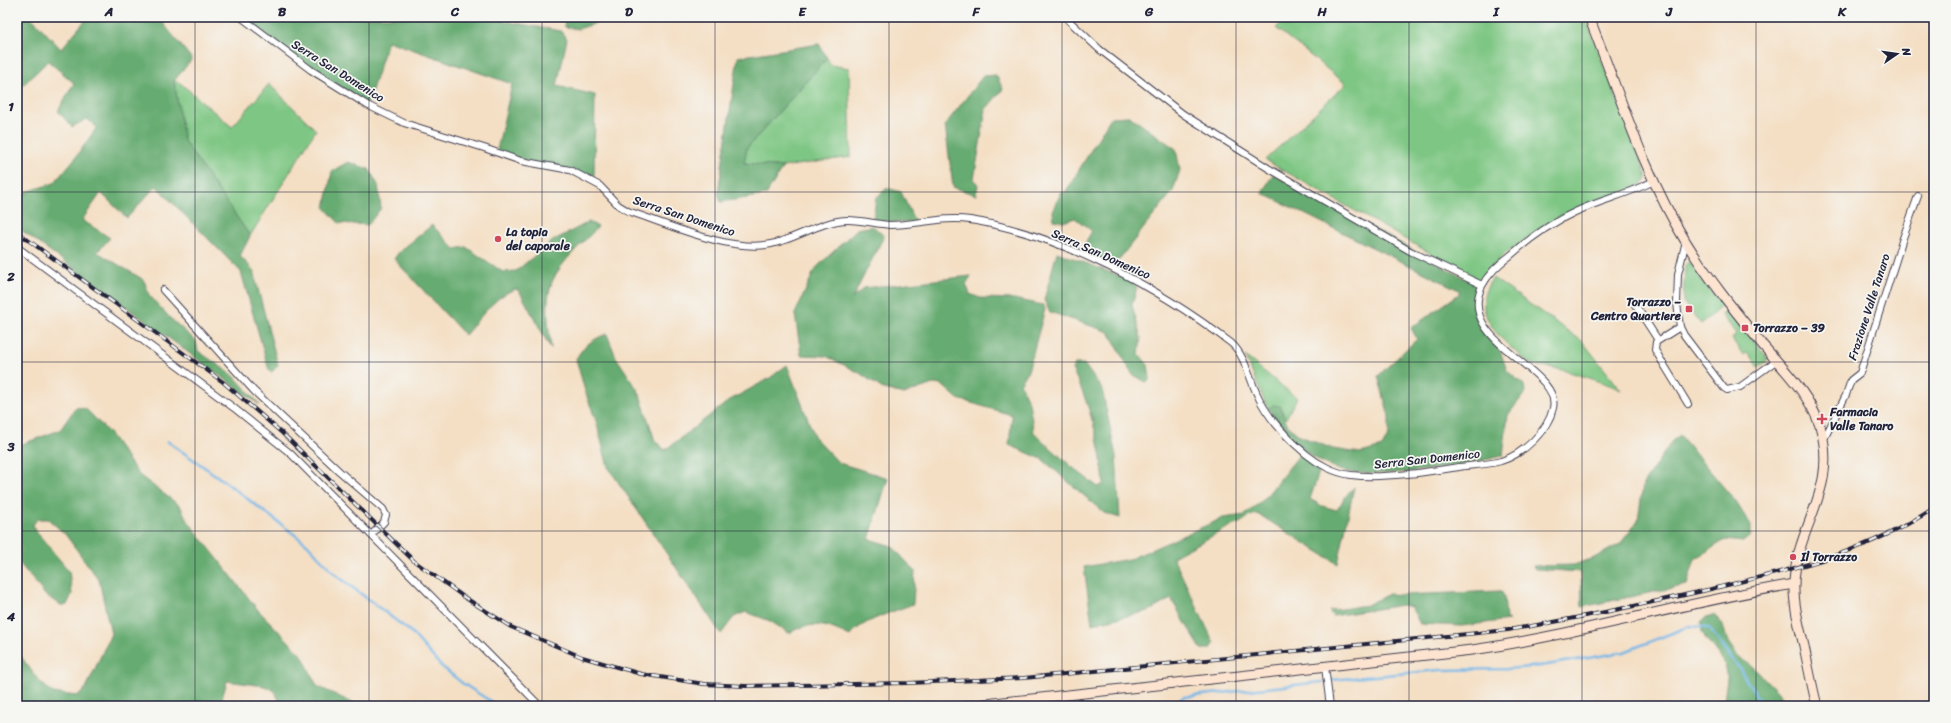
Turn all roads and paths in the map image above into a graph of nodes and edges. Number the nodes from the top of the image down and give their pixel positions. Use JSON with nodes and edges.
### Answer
{"nodes":[{"id":1,"x":241,"y":17,"type":"edge"},
{"id":2,"x":1066,"y":17,"type":"edge"},
{"id":3,"x":1589,"y":17,"type":"edge"},
{"id":4,"x":1654,"y":181,"type":"junction"},
{"id":5,"x":1918,"y":196,"type":"dead end"},
{"id":6,"x":1686,"y":242,"type":"junction"},
{"id":7,"x":17,"y":248,"type":"edge"},
{"id":8,"x":1482,"y":286,"type":"junction"},
{"id":9,"x":163,"y":290,"type":"dead end"},
{"id":10,"x":1634,"y":303,"type":"dead end"},
{"id":11,"x":1680,"y":327,"type":"junction"},
{"id":12,"x":1658,"y":340,"type":"junction"},
{"id":13,"x":1776,"y":360,"type":"junction"},
{"id":14,"x":1688,"y":404,"type":"dead end"},
{"id":15,"x":1823,"y":441,"type":"junction"},
{"id":16,"x":371,"y":535,"type":"junction"},
{"id":17,"x":1794,"y":584,"type":"junction"},
{"id":18,"x":1325,"y":667,"type":"junction"},
{"id":19,"x":540,"y":706,"type":"edge"},
{"id":20,"x":968,"y":706,"type":"edge"},
{"id":21,"x":1330,"y":706,"type":"edge"},
{"id":22,"x":1817,"y":706,"type":"edge"}],
"edges":[{"from":1,"to":8,"type":"street","name":"Serra San Domenico"},
{"from":2,"to":8,"type":"street"},
{"from":3,"to":4,"type":"street"},
{"from":4,"to":6,"type":"street"},
{"from":4,"to":8,"type":"street"},
{"from":5,"to":15,"type":"street","name":"Frazione Valle Tanaro"},
{"from":6,"to":11,"type":"street"},
{"from":6,"to":13,"type":"street"},
{"from":7,"to":16,"type":"street"},
{"from":9,"to":16,"type":"street"},
{"from":10,"to":12,"type":"street"},
{"from":11,"to":12,"type":"street"},
{"from":11,"to":13,"type":"street"},
{"from":12,"to":14,"type":"street"},
{"from":13,"to":15,"type":"street"},
{"from":15,"to":17,"type":"street"},
{"from":16,"to":19,"type":"street"},
{"from":17,"to":18,"type":"street"},
{"from":17,"to":22,"type":"street"},
{"from":18,"to":20,"type":"street"},
{"from":18,"to":21,"type":"street"}]}
